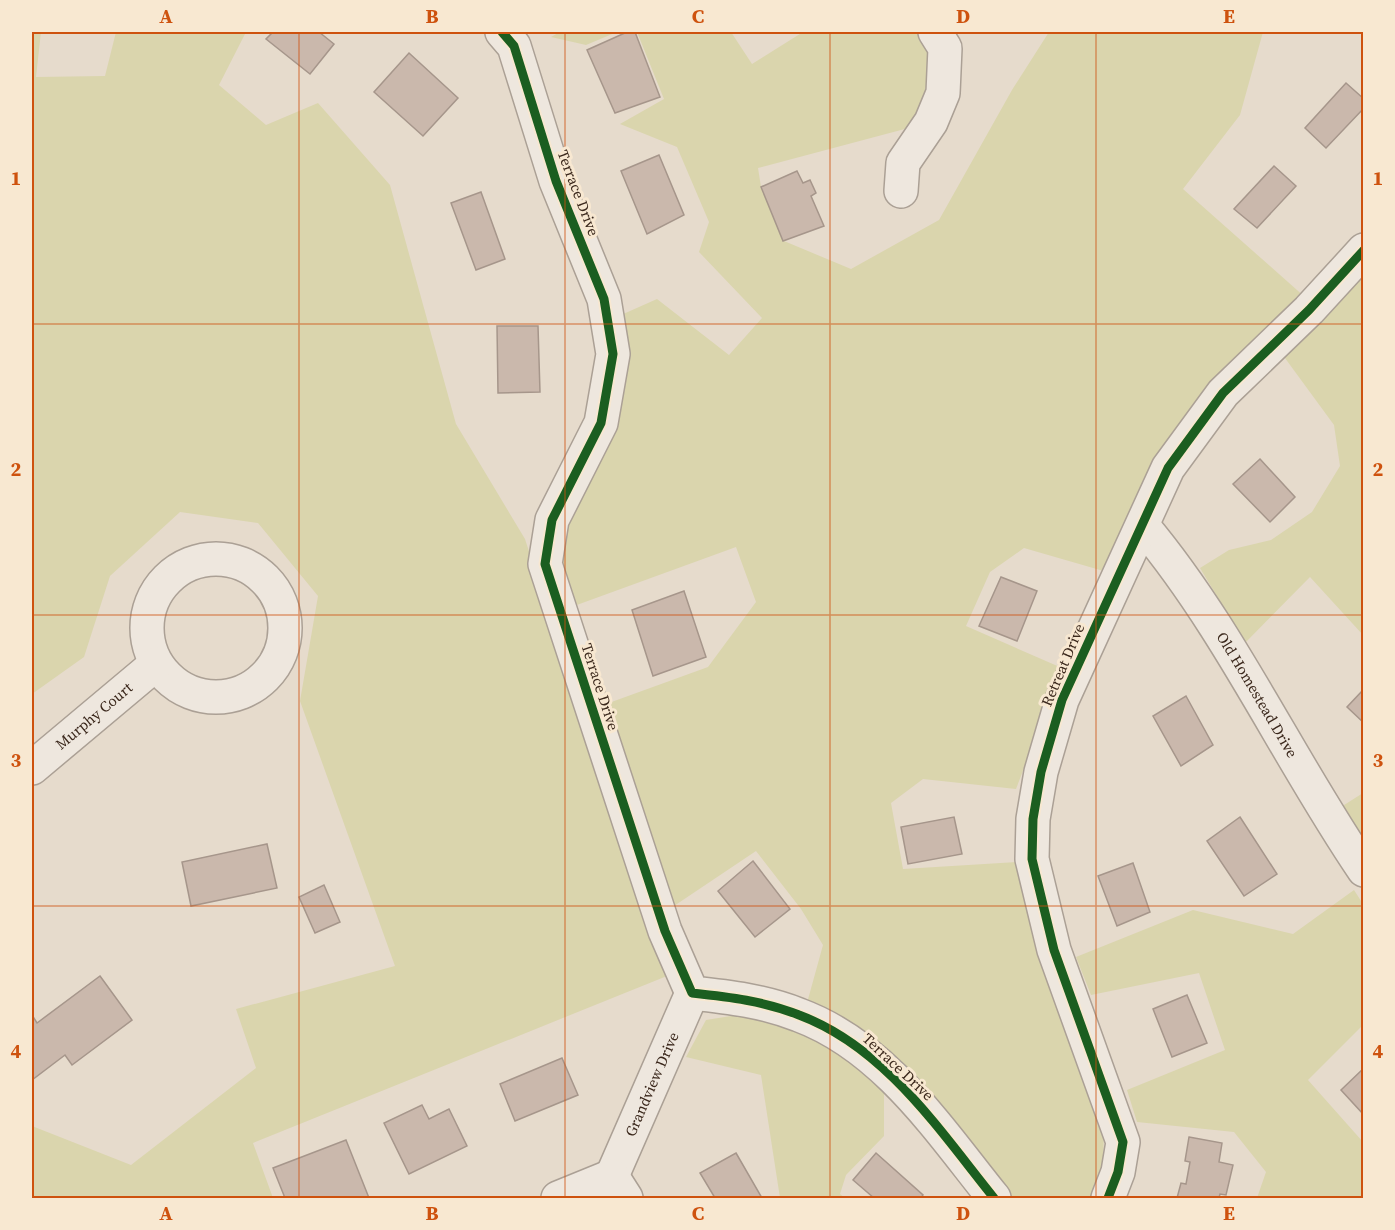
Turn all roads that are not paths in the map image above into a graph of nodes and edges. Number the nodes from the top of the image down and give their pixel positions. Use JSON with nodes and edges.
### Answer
{"nodes":[{"id":1,"x":502,"y":32,"type":"edge"},
{"id":2,"x":935,"y":32,"type":"edge"},
{"id":3,"x":900,"y":191,"type":"dead end"},
{"id":4,"x":1364,"y":250,"type":"edge"},
{"id":5,"x":1143,"y":526,"type":"junction"},
{"id":6,"x":156,"y":664,"type":"junction"},
{"id":7,"x":32,"y":768,"type":"edge"},
{"id":8,"x":1364,"y":870,"type":"edge"},
{"id":9,"x":692,"y":993,"type":"junction"},
{"id":10,"x":619,"y":1187,"type":"edge"},
{"id":11,"x":558,"y":1198,"type":"edge"},
{"id":12,"x":994,"y":1198,"type":"edge"},
{"id":13,"x":1108,"y":1198,"type":"edge"}],
"edges":[{"from":1,"to":9,"type":"street","name":"Terrace Drive"},
{"from":2,"to":3,"type":"street"},
{"from":4,"to":5,"type":"street","name":"Retreat Drive"},
{"from":5,"to":8,"type":"street","name":"Old Homestead Drive"},
{"from":5,"to":13,"type":"street","name":"Retreat Drive"},
{"from":6,"to":6,"type":"street"},
{"from":6,"to":7,"type":"street","name":"Murphy Court"},
{"from":9,"to":10,"type":"street","name":"Grandview Drive"},
{"from":9,"to":12,"type":"street","name":"Terrace Drive"},
{"from":10,"to":11,"type":"street","name":"Grandview Drive"}]}
